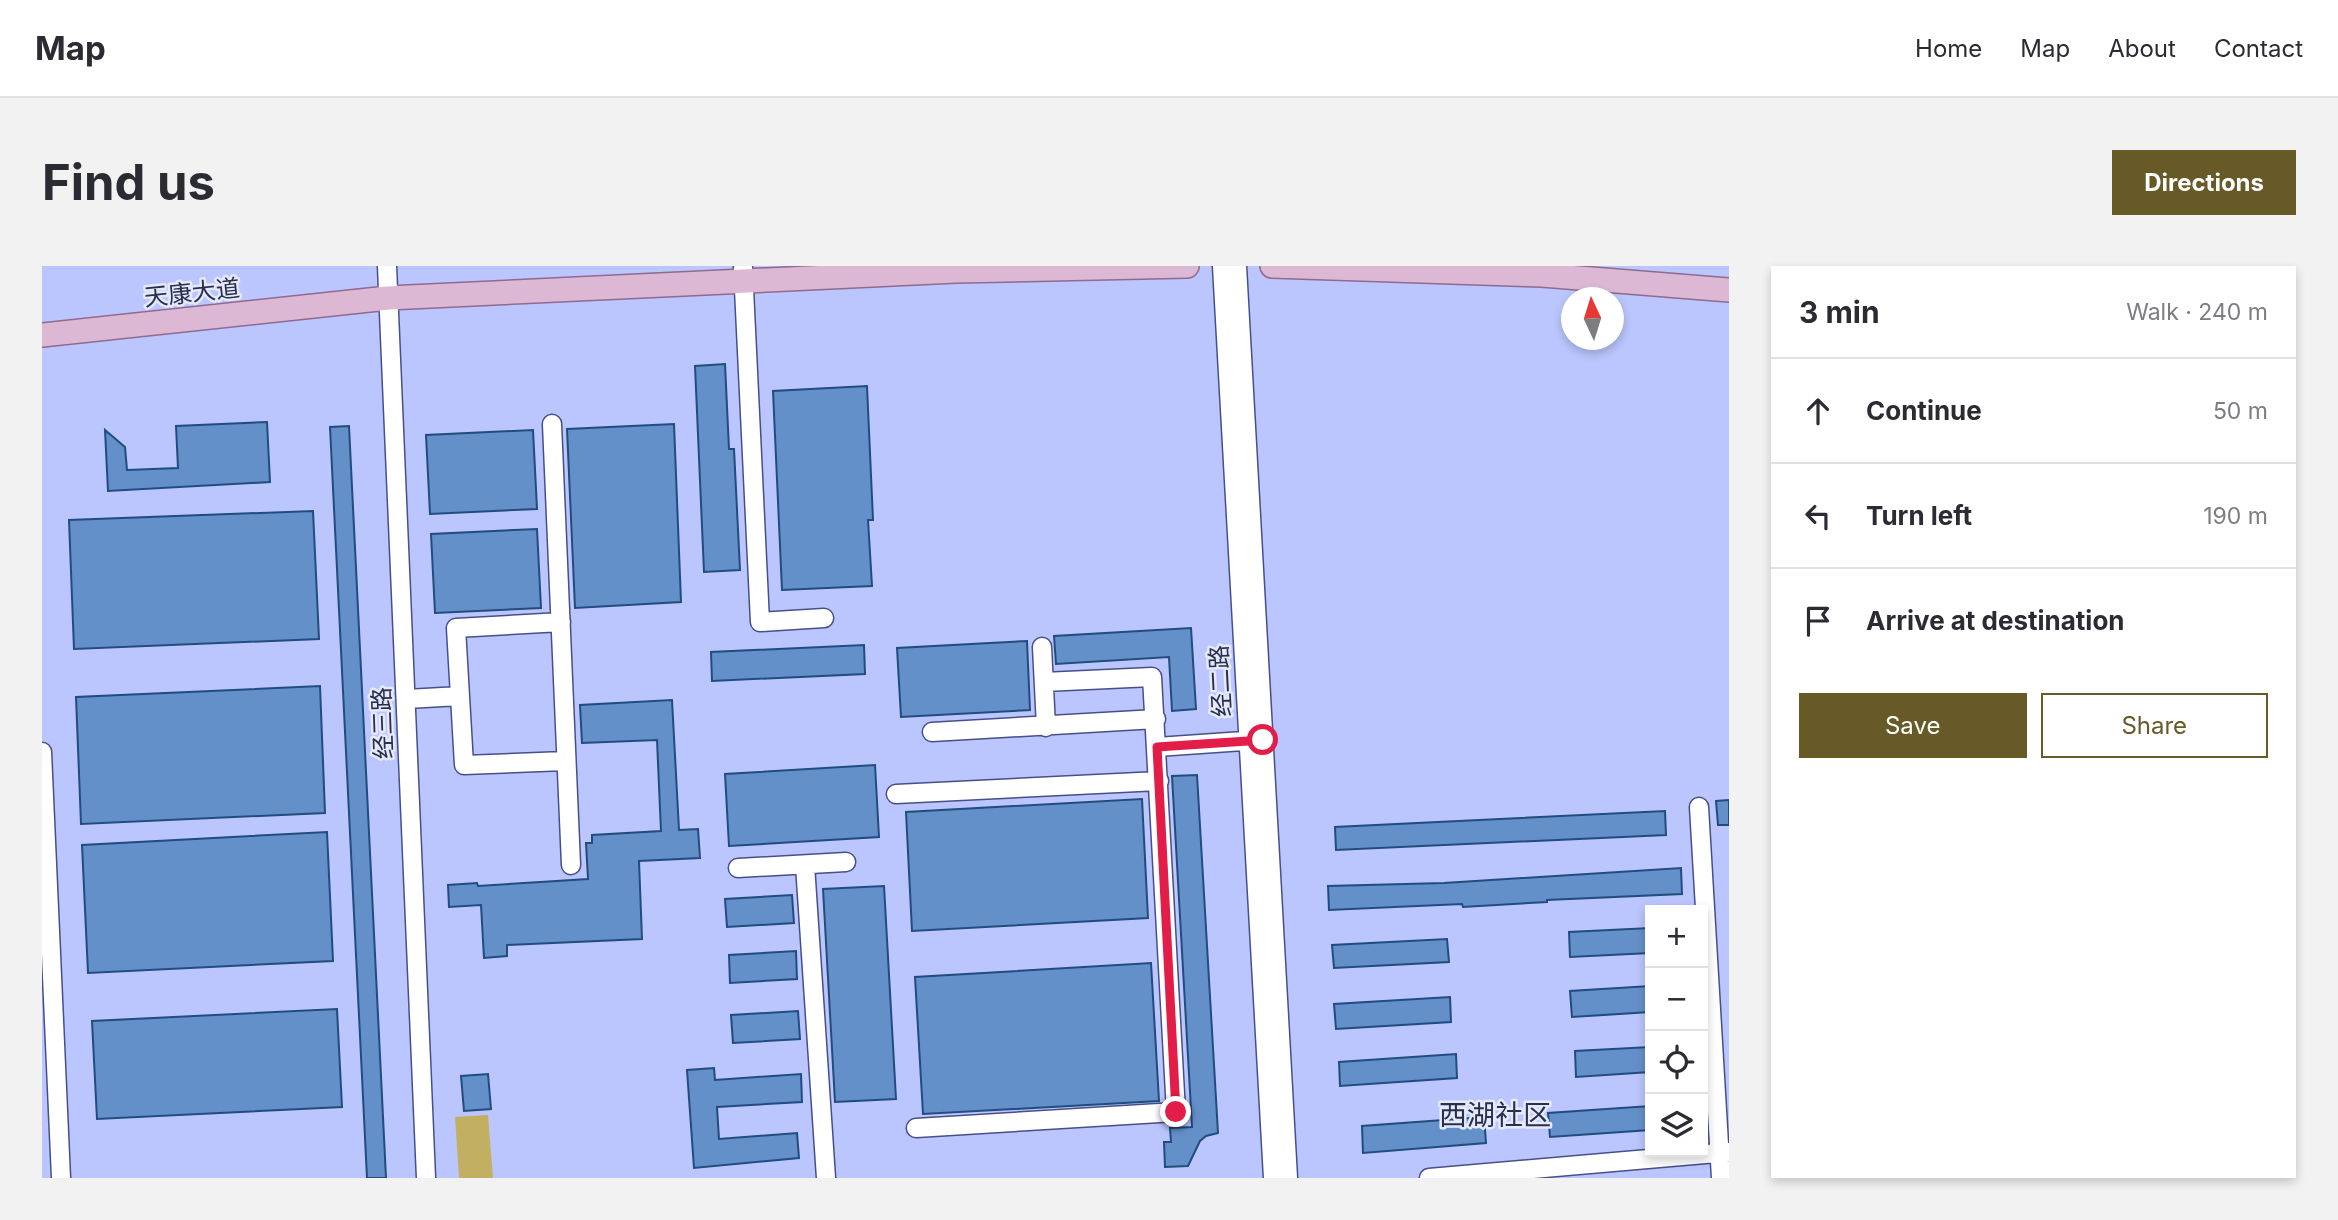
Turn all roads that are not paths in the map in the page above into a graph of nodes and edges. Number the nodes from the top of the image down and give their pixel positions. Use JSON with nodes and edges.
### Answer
{"nodes":[{"id":1,"x":1187,"y":266,"type":"edge"},
{"id":2,"x":1222,"y":266,"type":"edge"},
{"id":3,"x":1237,"y":266,"type":"edge"},
{"id":4,"x":1272,"y":266,"type":"edge"},
{"id":5,"x":1286,"y":266,"type":"edge"},
{"id":6,"x":1606,"y":266,"type":"edge"},
{"id":7,"x":1141,"y":267,"type":"edge"},
{"id":8,"x":789,"y":270,"type":"edge"},
{"id":9,"x":919,"y":270,"type":"edge"},
{"id":10,"x":1524,"y":270,"type":"edge"},
{"id":11,"x":743,"y":275,"type":"junction"},
{"id":12,"x":1729,"y":276,"type":"edge"},
{"id":13,"x":388,"y":283,"type":"edge"},
{"id":14,"x":1729,"y":290,"type":"edge"},
{"id":15,"x":42,"y":321,"type":"edge"},
{"id":16,"x":42,"y":335,"type":"edge"},
{"id":17,"x":552,"y":424,"type":"dead end"},
{"id":18,"x":824,"y":618,"type":"dead end"},
{"id":19,"x":561,"y":622,"type":"junction"},
{"id":20,"x":1042,"y":647,"type":"dead end"},
{"id":21,"x":1044,"y":682,"type":"junction"},
{"id":22,"x":460,"y":696,"type":"junction"},
{"id":23,"x":407,"y":699,"type":"junction"},
{"id":24,"x":1156,"y":719,"type":"junction"},
{"id":25,"x":1046,"y":727,"type":"junction"},
{"id":26,"x":932,"y":732,"type":"dead end"},
{"id":27,"x":1256,"y":740,"type":"junction"},
{"id":28,"x":1157,"y":747,"type":"junction"},
{"id":29,"x":42,"y":752,"type":"edge"},
{"id":30,"x":565,"y":761,"type":"junction"},
{"id":31,"x":1159,"y":781,"type":"junction"},
{"id":32,"x":896,"y":794,"type":"dead end"},
{"id":33,"x":1699,"y":807,"type":"dead end"},
{"id":34,"x":846,"y":862,"type":"dead end"},
{"id":35,"x":805,"y":864,"type":"junction"},
{"id":36,"x":571,"y":865,"type":"dead end"},
{"id":37,"x":738,"y":868,"type":"dead end"},
{"id":38,"x":916,"y":1128,"type":"dead end"},
{"id":39,"x":1724,"y":1152,"type":"edge"},
{"id":40,"x":61,"y":1178,"type":"edge"},
{"id":41,"x":426,"y":1178,"type":"edge"},
{"id":42,"x":826,"y":1178,"type":"edge"},
{"id":43,"x":1273,"y":1178,"type":"edge"},
{"id":44,"x":1288,"y":1178,"type":"edge"},
{"id":45,"x":1429,"y":1178,"type":"edge"},
{"id":46,"x":1721,"y":1178,"type":"edge"}],
"edges":[{"from":1,"to":7,"type":"main road","name":"天康大道"},
{"from":2,"to":27,"type":"street","name":"经二路"},
{"from":3,"to":27,"type":"street","name":"经二路"},
{"from":4,"to":5,"type":"main road"},
{"from":5,"to":10,"type":"main road"},
{"from":6,"to":12,"type":"main road"},
{"from":7,"to":9,"type":"main road","name":"天康大道"},
{"from":8,"to":9,"type":"main road","name":"天康大道"},
{"from":8,"to":11,"type":"main road","name":"天康大道"},
{"from":10,"to":14,"type":"main road"},
{"from":11,"to":13,"type":"main road","name":"天康大道"},
{"from":11,"to":18,"type":"street"},
{"from":13,"to":15,"type":"main road","name":"天康大道"},
{"from":13,"to":16,"type":"main road","name":"天康大道"},
{"from":13,"to":23,"type":"street","name":"经三路"},
{"from":17,"to":19,"type":"street"},
{"from":19,"to":22,"type":"street"},
{"from":19,"to":30,"type":"street"},
{"from":20,"to":21,"type":"street"},
{"from":21,"to":24,"type":"street"},
{"from":21,"to":25,"type":"street"},
{"from":22,"to":23,"type":"street"},
{"from":22,"to":30,"type":"street"},
{"from":23,"to":41,"type":"street","name":"经三路"},
{"from":24,"to":25,"type":"street"},
{"from":24,"to":28,"type":"street"},
{"from":25,"to":26,"type":"street"},
{"from":27,"to":28,"type":"street"},
{"from":27,"to":43,"type":"street","name":"经二路"},
{"from":27,"to":44,"type":"street","name":"经二路"},
{"from":28,"to":31,"type":"street"},
{"from":29,"to":40,"type":"street"},
{"from":30,"to":36,"type":"street"},
{"from":31,"to":32,"type":"street"},
{"from":31,"to":38,"type":"street"},
{"from":33,"to":39,"type":"street"},
{"from":34,"to":35,"type":"street"},
{"from":35,"to":37,"type":"street"},
{"from":35,"to":42,"type":"street"},
{"from":39,"to":45,"type":"street"},
{"from":39,"to":46,"type":"street"}]}
